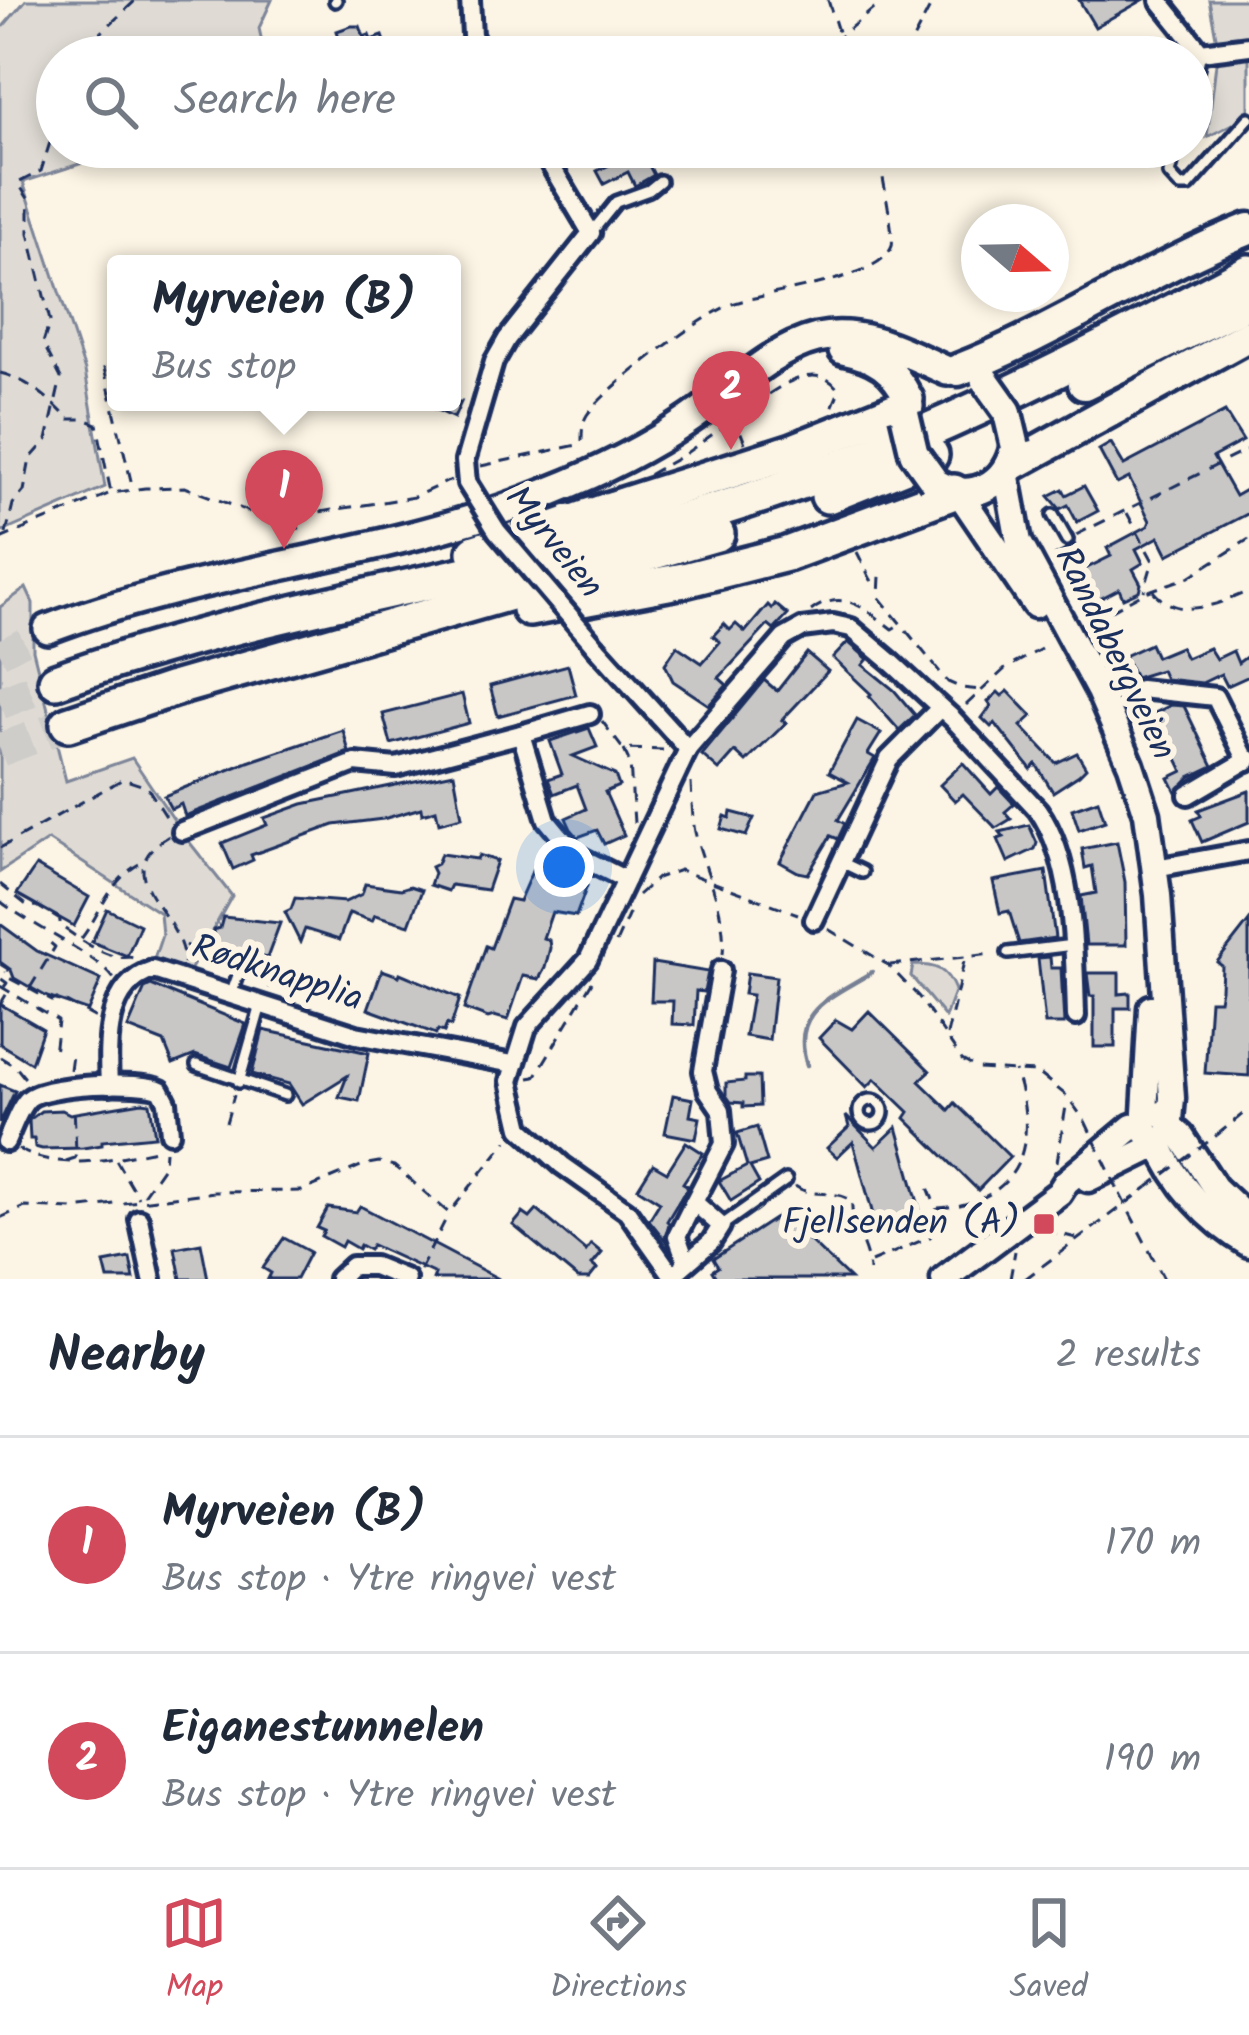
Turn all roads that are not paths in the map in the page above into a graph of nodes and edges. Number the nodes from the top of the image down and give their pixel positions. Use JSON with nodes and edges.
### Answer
{"nodes":[{"id":1,"x":470,"y":0,"type":"edge"},
{"id":2,"x":1160,"y":1,"type":"edge"},
{"id":3,"x":472,"y":36,"type":"edge"},
{"id":4,"x":1188,"y":36,"type":"edge"},
{"id":5,"x":1249,"y":46,"type":"edge"},
{"id":6,"x":1213,"y":50,"type":"edge"},
{"id":7,"x":1249,"y":118,"type":"edge"},
{"id":8,"x":1213,"y":159,"type":"edge"},
{"id":9,"x":552,"y":168,"type":"edge"},
{"id":10,"x":1171,"y":168,"type":"edge"},
{"id":11,"x":1205,"y":168,"type":"edge"},
{"id":12,"x":660,"y":181,"type":"dead end"},
{"id":13,"x":1249,"y":229,"type":"edge"},
{"id":14,"x":591,"y":233,"type":"junction"},
{"id":15,"x":1249,"y":272,"type":"edge"},
{"id":16,"x":1249,"y":302,"type":"edge"},
{"id":17,"x":1249,"y":335,"type":"edge"},
{"id":18,"x":785,"y":352,"type":"junction"},
{"id":19,"x":964,"y":373,"type":"junction"},
{"id":20,"x":1084,"y":384,"type":"joint"},
{"id":21,"x":906,"y":407,"type":"junction"},
{"id":22,"x":802,"y":434,"type":"dead end"},
{"id":23,"x":1011,"y":461,"type":"junction"},
{"id":24,"x":698,"y":467,"type":"dead end"},
{"id":25,"x":949,"y":489,"type":"junction"},
{"id":26,"x":611,"y":508,"type":"junction"},
{"id":27,"x":1053,"y":515,"type":"dead end"},
{"id":28,"x":1067,"y":540,"type":"road end"},
{"id":29,"x":299,"y":611,"type":"junction"},
{"id":30,"x":48,"y":628,"type":"tunnel mouth"},
{"id":31,"x":363,"y":635,"type":"junction"},
{"id":32,"x":56,"y":681,"type":"tunnel mouth"},
{"id":33,"x":1140,"y":689,"type":"dead end"},
{"id":34,"x":590,"y":714,"type":"road end"},
{"id":35,"x":947,"y":714,"type":"junction"},
{"id":36,"x":68,"y":724,"type":"tunnel mouth"},
{"id":37,"x":521,"y":734,"type":"junction"},
{"id":38,"x":686,"y":754,"type":"junction"},
{"id":39,"x":1248,"y":760,"type":"edge"},
{"id":40,"x":1188,"y":795,"type":"dead end"},
{"id":41,"x":182,"y":831,"type":"dead end"},
{"id":42,"x":1249,"y":851,"type":"edge"},
{"id":43,"x":841,"y":862,"type":"junction"},
{"id":44,"x":1155,"y":868,"type":"junction"},
{"id":45,"x":862,"y":872,"type":"dead end"},
{"id":46,"x":626,"y":880,"type":"junction"},
{"id":47,"x":814,"y":920,"type":"road end"},
{"id":48,"x":1073,"y":945,"type":"junction"},
{"id":49,"x":1008,"y":952,"type":"road end"},
{"id":50,"x":241,"y":967,"type":"road end"},
{"id":51,"x":721,"y":970,"type":"road end"},
{"id":52,"x":231,"y":995,"type":"junction"},
{"id":53,"x":261,"y":1005,"type":"junction"},
{"id":54,"x":1076,"y":1016,"type":"dead end"},
{"id":55,"x":197,"y":1065,"type":"dead end"},
{"id":56,"x":511,"y":1072,"type":"junction"},
{"id":57,"x":239,"y":1082,"type":"junction"},
{"id":58,"x":109,"y":1085,"type":"junction"},
{"id":59,"x":285,"y":1095,"type":"dead end"},
{"id":60,"x":1157,"y":1128,"type":"junction"},
{"id":61,"x":3,"y":1141,"type":"edge"},
{"id":62,"x":168,"y":1141,"type":"road end"},
{"id":63,"x":786,"y":1180,"type":"road end"},
{"id":64,"x":694,"y":1202,"type":"junction"},
{"id":65,"x":139,"y":1219,"type":"dead end"},
{"id":66,"x":1249,"y":1220,"type":"edge"},
{"id":67,"x":721,"y":1226,"type":"junction"},
{"id":68,"x":1249,"y":1244,"type":"edge"},
{"id":69,"x":678,"y":1272,"type":"edge"},
{"id":70,"x":152,"y":1279,"type":"edge"},
{"id":71,"x":338,"y":1279,"type":"edge"},
{"id":72,"x":406,"y":1279,"type":"edge"},
{"id":73,"x":945,"y":1279,"type":"edge"}],
"edges":[{"from":1,"to":3,"type":"street"},
{"from":2,"to":4,"type":"street"},
{"from":5,"to":6,"type":"street"},
{"from":7,"to":8,"type":"lane"},
{"from":9,"to":14,"type":"street"},
{"from":10,"to":11,"type":"lane"},
{"from":12,"to":14,"type":"lane","name":"Myrveien"},
{"from":13,"to":19,"type":"highway"},
{"from":14,"to":38,"type":"street","name":"Myrveien","bridge":true},
{"from":15,"to":29,"type":"highway"},
{"from":16,"to":20,"type":"highway"},
{"from":17,"to":23,"type":"highway"},
{"from":18,"to":19,"type":"main road"},
{"from":18,"to":21,"type":"main road"},
{"from":18,"to":30,"type":"main road"},
{"from":19,"to":21,"type":"main road"},
{"from":19,"to":23,"type":"main road","bridge":true},
{"from":20,"to":31,"type":"highway"},
{"from":21,"to":22,"type":"lane"},
{"from":21,"to":25,"type":"main road","bridge":true},
{"from":21,"to":26,"type":"highway"},
{"from":23,"to":25,"type":"main road"},
{"from":23,"to":44,"type":"main road","name":"Randabergveien"},
{"from":24,"to":26,"type":"lane"},
{"from":25,"to":31,"type":"highway"},
{"from":25,"to":44,"type":"main road","name":"Randabergveien"},
{"from":26,"to":29,"type":"highway"},
{"from":27,"to":28,"type":"lane"},
{"from":29,"to":32,"type":"highway"},
{"from":31,"to":36,"type":"highway"},
{"from":33,"to":39,"type":"street"},
{"from":34,"to":37,"type":"street"},
{"from":35,"to":38,"type":"street"},
{"from":35,"to":43,"type":"street"},
{"from":35,"to":48,"type":"street"},
{"from":37,"to":41,"type":"street"},
{"from":37,"to":46,"type":"street"},
{"from":38,"to":46,"type":"street"},
{"from":39,"to":40,"type":"street"},
{"from":42,"to":44,"type":"street"},
{"from":43,"to":45,"type":"lane"},
{"from":43,"to":47,"type":"street"},
{"from":44,"to":60,"type":"main road","name":"Randabergveien"},
{"from":46,"to":56,"type":"street"},
{"from":48,"to":49,"type":"lane"},
{"from":48,"to":54,"type":"street"},
{"from":50,"to":52,"type":"lane"},
{"from":51,"to":64,"type":"street"},
{"from":52,"to":53,"type":"street","name":"Rødknapplia"},
{"from":52,"to":58,"type":"street","name":"Rødknapplia"},
{"from":53,"to":56,"type":"street","name":"Rødknapplia"},
{"from":53,"to":57,"type":"lane"},
{"from":55,"to":57,"type":"lane"},
{"from":56,"to":69,"type":"street"},
{"from":57,"to":59,"type":"lane"},
{"from":58,"to":61,"type":"street"},
{"from":58,"to":62,"type":"street"},
{"from":60,"to":66,"type":"main road"},
{"from":60,"to":68,"type":"main road"},
{"from":60,"to":73,"type":"main road"},
{"from":63,"to":67,"type":"lane"},
{"from":64,"to":67,"type":"street"},
{"from":64,"to":69,"type":"street"},
{"from":65,"to":70,"type":"street"},
{"from":67,"to":69,"type":"street"},
{"from":71,"to":72,"type":"street"}]}
